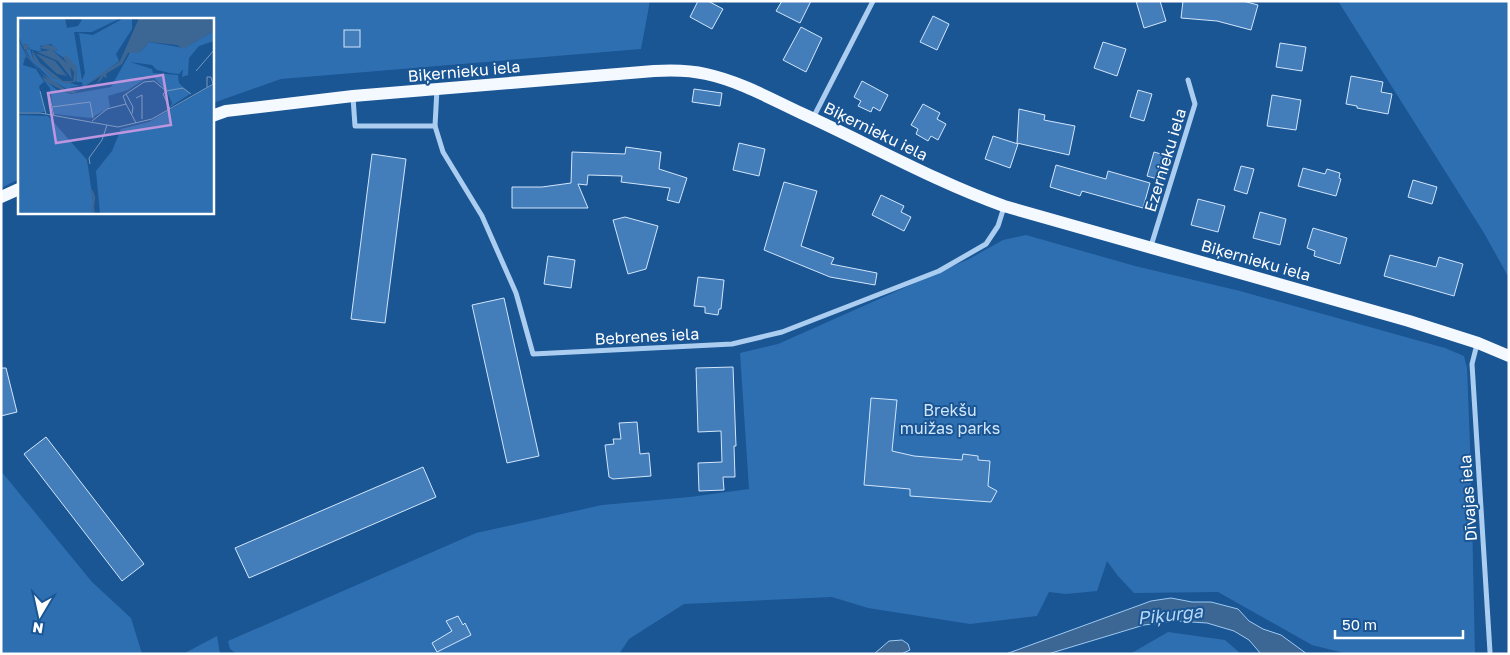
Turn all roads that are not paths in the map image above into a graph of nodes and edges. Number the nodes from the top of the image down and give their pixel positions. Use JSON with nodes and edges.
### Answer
{"nodes":[{"id":1,"x":873,"y":1,"type":"edge"},
{"id":2,"x":1188,"y":80,"type":"dead end"},
{"id":3,"x":437,"y":89,"type":"junction"},
{"id":4,"x":353,"y":96,"type":"junction"},
{"id":5,"x":214,"y":115,"type":"edge"},
{"id":6,"x":812,"y":118,"type":"junction"},
{"id":7,"x":436,"y":126,"type":"junction"},
{"id":8,"x":18,"y":189,"type":"edge"},
{"id":9,"x":1,"y":197,"type":"edge"},
{"id":10,"x":1004,"y":206,"type":"junction"},
{"id":11,"x":1151,"y":247,"type":"junction"},
{"id":12,"x":1478,"y":343,"type":"junction"},
{"id":13,"x":1509,"y":356,"type":"edge"},
{"id":14,"x":1490,"y":652,"type":"dead end"}],
"edges":[{"from":1,"to":6,"type":"street"},
{"from":2,"to":11,"type":"street","name":"Ezernieku iela"},
{"from":3,"to":4,"type":"main road","name":"Biķernieku iela"},
{"from":3,"to":6,"type":"main road","name":"Biķernieku iela"},
{"from":3,"to":7,"type":"street","name":"Bebrenes iela"},
{"from":4,"to":5,"type":"main road","name":"Biķernieku iela"},
{"from":4,"to":7,"type":"street"},
{"from":6,"to":10,"type":"main road","name":"Biķernieku iela"},
{"from":7,"to":10,"type":"street","name":"Bebrenes iela"},
{"from":8,"to":9,"type":"main road"},
{"from":10,"to":11,"type":"main road","name":"Biķernieku iela"},
{"from":11,"to":12,"type":"main road","name":"Biķernieku iela"},
{"from":12,"to":13,"type":"main road","name":"Biķernieku iela"},
{"from":12,"to":14,"type":"street","name":"Dīvajas iela"}]}
